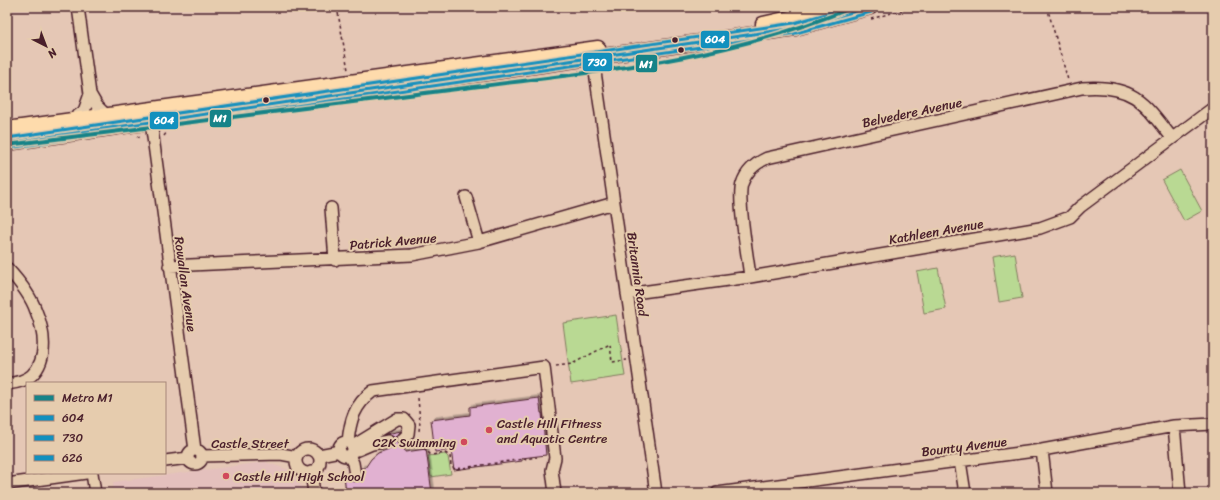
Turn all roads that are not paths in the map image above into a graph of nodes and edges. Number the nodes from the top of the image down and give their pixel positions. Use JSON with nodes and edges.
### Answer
{"nodes":[{"id":1,"x":78,"y":7,"type":"edge"},
{"id":2,"x":826,"y":7,"type":"edge"},
{"id":3,"x":870,"y":7,"type":"edge"},
{"id":4,"x":593,"y":58,"type":"junction"},
{"id":5,"x":90,"y":94,"type":"junction"},
{"id":6,"x":1213,"y":108,"type":"edge"},
{"id":7,"x":106,"y":115,"type":"junction"},
{"id":8,"x":150,"y":115,"type":"junction"},
{"id":9,"x":72,"y":120,"type":"junction"},
{"id":10,"x":7,"y":129,"type":"edge"},
{"id":11,"x":1172,"y":138,"type":"junction"},
{"id":12,"x":7,"y":143,"type":"edge"},
{"id":13,"x":466,"y":197,"type":"dead end"},
{"id":14,"x":614,"y":203,"type":"junction"},
{"id":15,"x":331,"y":208,"type":"dead end"},
{"id":16,"x":479,"y":242,"type":"junction"},
{"id":17,"x":336,"y":260,"type":"junction"},
{"id":18,"x":169,"y":266,"type":"junction"},
{"id":19,"x":7,"y":268,"type":"edge"},
{"id":20,"x":750,"y":277,"type":"junction"},
{"id":21,"x":627,"y":294,"type":"junction"},
{"id":22,"x":7,"y":384,"type":"edge"},
{"id":23,"x":1213,"y":424,"type":"edge"},
{"id":24,"x":1174,"y":426,"type":"junction"},
{"id":25,"x":408,"y":438,"type":"road end"},
{"id":26,"x":388,"y":441,"type":"dead end"},
{"id":27,"x":348,"y":450,"type":"junction"},
{"id":28,"x":1042,"y":450,"type":"junction"},
{"id":29,"x":195,"y":455,"type":"junction"},
{"id":30,"x":319,"y":455,"type":"junction"},
{"id":31,"x":297,"y":457,"type":"junction"},
{"id":32,"x":166,"y":461,"type":"edge"},
{"id":33,"x":960,"y":461,"type":"junction"},
{"id":34,"x":311,"y":472,"type":"junction"},
{"id":35,"x":79,"y":474,"type":"edge"},
{"id":36,"x":92,"y":474,"type":"edge"},
{"id":37,"x":355,"y":475,"type":"dead end"},
{"id":38,"x":7,"y":484,"type":"edge"},
{"id":39,"x":95,"y":493,"type":"edge"},
{"id":40,"x":314,"y":493,"type":"edge"},
{"id":41,"x":555,"y":493,"type":"edge"},
{"id":42,"x":656,"y":493,"type":"edge"},
{"id":43,"x":717,"y":493,"type":"edge"},
{"id":44,"x":965,"y":493,"type":"edge"},
{"id":45,"x":1047,"y":493,"type":"edge"},
{"id":46,"x":1180,"y":493,"type":"edge"}],
"edges":[{"from":1,"to":5,"type":"street"},
{"from":2,"to":8,"type":"main road"},
{"from":3,"to":4,"type":"main road"},
{"from":4,"to":8,"type":"main road"},
{"from":4,"to":14,"type":"street","name":"Britannia Road"},
{"from":5,"to":7,"type":"street"},
{"from":5,"to":9,"type":"street"},
{"from":6,"to":11,"type":"street","name":"Kathleen Avenue"},
{"from":7,"to":8,"type":"main road"},
{"from":7,"to":9,"type":"main road"},
{"from":8,"to":12,"type":"main road"},
{"from":8,"to":18,"type":"street","name":"Rowallan Avenue"},
{"from":9,"to":10,"type":"main road"},
{"from":11,"to":20,"type":"street","name":"Kathleen Avenue"},
{"from":11,"to":20,"type":"street","name":"Belvedere Avenue"},
{"from":13,"to":16,"type":"street"},
{"from":14,"to":16,"type":"street","name":"Patrick Avenue"},
{"from":14,"to":21,"type":"street","name":"Britannia Road"},
{"from":15,"to":17,"type":"street"},
{"from":16,"to":17,"type":"street","name":"Patrick Avenue"},
{"from":17,"to":18,"type":"street","name":"Patrick Avenue"},
{"from":18,"to":29,"type":"street","name":"Rowallan Avenue"},
{"from":19,"to":22,"type":"street"},
{"from":20,"to":21,"type":"street","name":"Kathleen Avenue"},
{"from":21,"to":42,"type":"street","name":"Britannia Road"},
{"from":23,"to":24,"type":"street","name":"Bounty Avenue"},
{"from":24,"to":28,"type":"street","name":"Bounty Avenue"},
{"from":24,"to":46,"type":"street"},
{"from":25,"to":27,"type":"street"},
{"from":26,"to":27,"type":"street"},
{"from":27,"to":30,"type":"street"},
{"from":27,"to":37,"type":"street"},
{"from":27,"to":41,"type":"street"},
{"from":28,"to":33,"type":"street","name":"Bounty Avenue"},
{"from":28,"to":45,"type":"street"},
{"from":29,"to":31,"type":"street","name":"Castle Street"},
{"from":29,"to":32,"type":"street","name":"Castle Street"},
{"from":30,"to":31,"type":"street"},
{"from":30,"to":34,"type":"street"},
{"from":31,"to":34,"type":"street"},
{"from":33,"to":43,"type":"street","name":"Bounty Avenue"},
{"from":33,"to":44,"type":"street"},
{"from":34,"to":40,"type":"street"},
{"from":35,"to":38,"type":"street"},
{"from":36,"to":39,"type":"street"}]}
